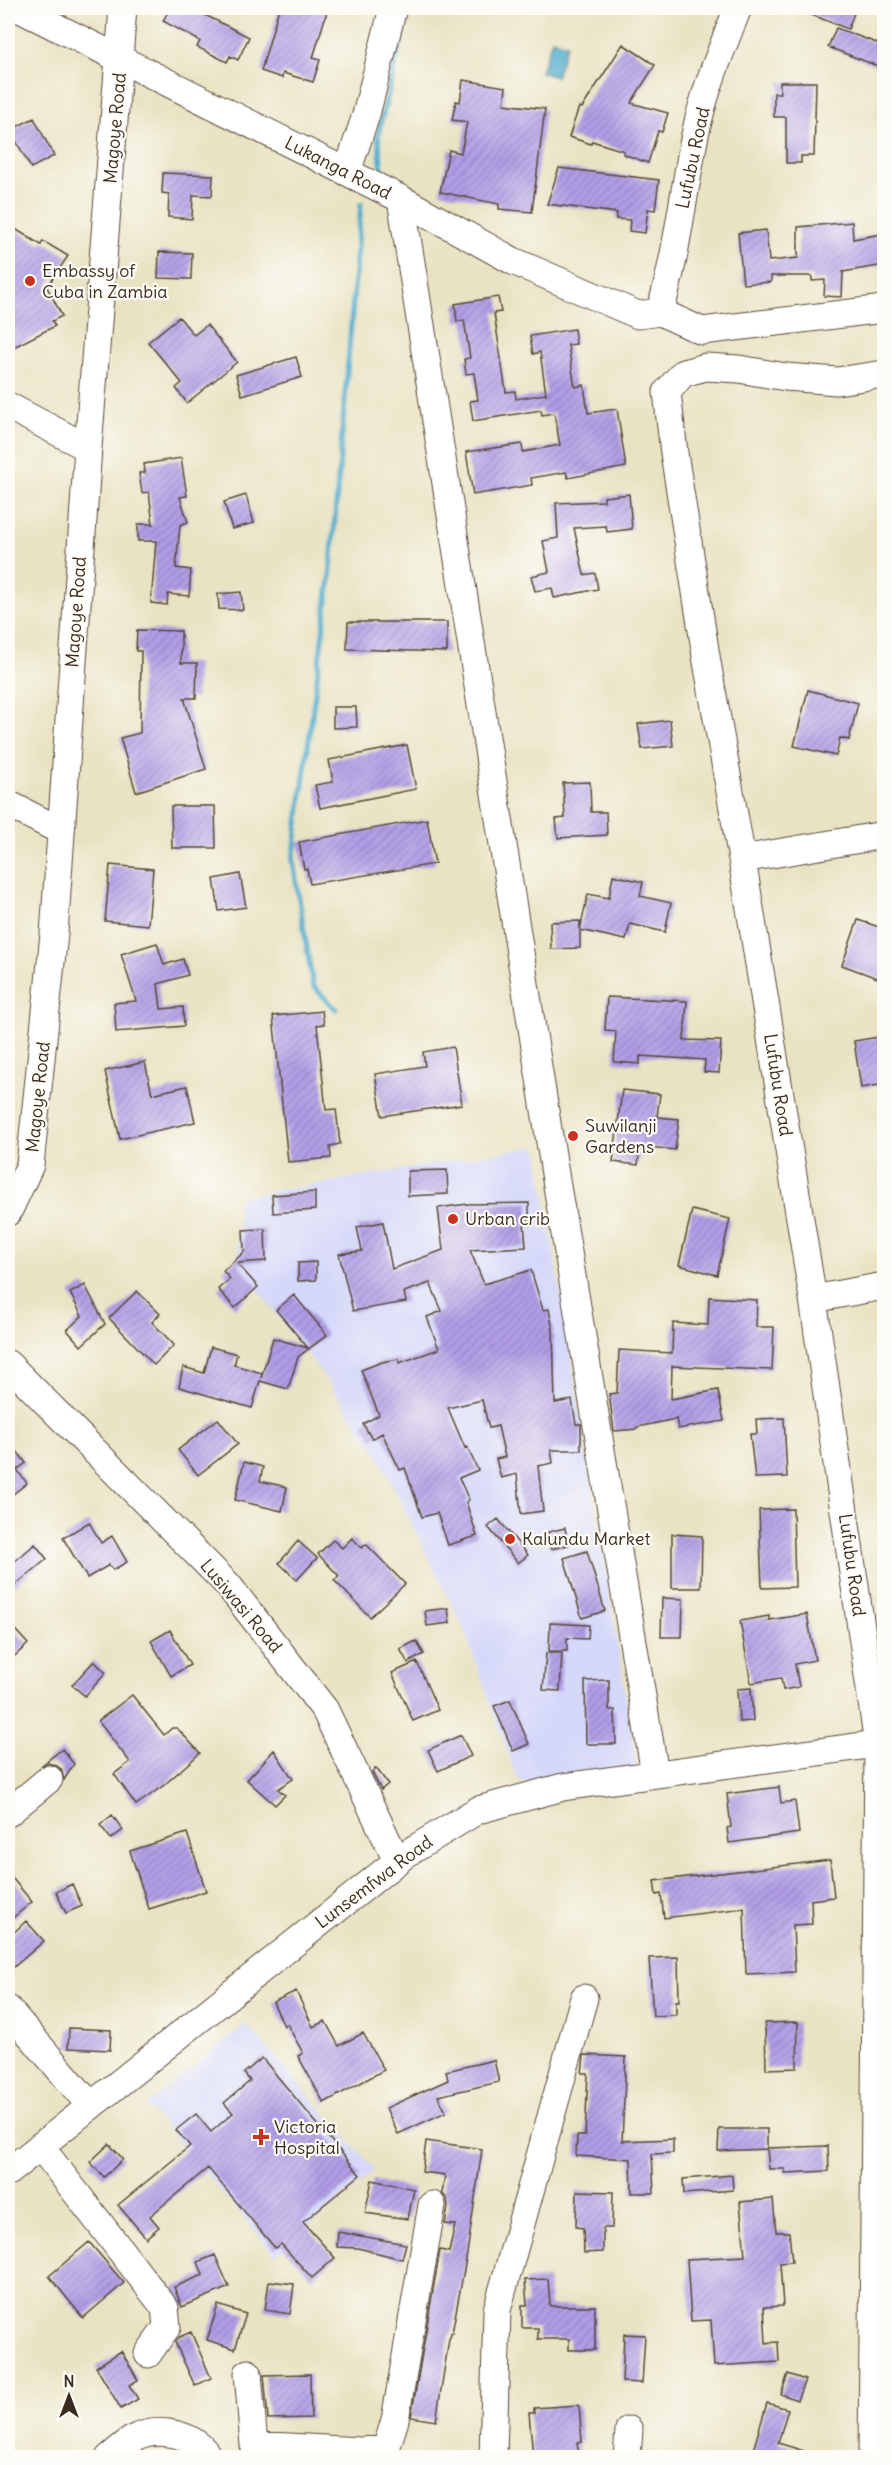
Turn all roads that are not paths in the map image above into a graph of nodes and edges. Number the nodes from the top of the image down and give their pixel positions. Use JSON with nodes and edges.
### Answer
{"nodes":[{"id":1,"x":18,"y":8,"type":"edge"},
{"id":2,"x":123,"y":8,"type":"edge"},
{"id":3,"x":393,"y":8,"type":"edge"},
{"id":4,"x":738,"y":8,"type":"edge"},
{"id":5,"x":120,"y":59,"type":"junction"},
{"id":6,"x":347,"y":172,"type":"junction"},
{"id":7,"x":401,"y":199,"type":"junction"},
{"id":8,"x":885,"y":309,"type":"edge"},
{"id":9,"x":660,"y":312,"type":"junction"},
{"id":10,"x":885,"y":374,"type":"edge"},
{"id":11,"x":8,"y":406,"type":"edge"},
{"id":12,"x":88,"y":448,"type":"junction"},
{"id":13,"x":8,"y":804,"type":"edge"},
{"id":14,"x":61,"y":831,"type":"junction"},
{"id":15,"x":885,"y":835,"type":"edge"},
{"id":16,"x":742,"y":859,"type":"junction"},
{"id":17,"x":8,"y":1212,"type":"edge"},
{"id":18,"x":885,"y":1286,"type":"edge"},
{"id":19,"x":813,"y":1299,"type":"junction"},
{"id":20,"x":8,"y":1364,"type":"edge"},
{"id":21,"x":881,"y":1743,"type":"edge"},
{"id":22,"x":656,"y":1774,"type":"junction"},
{"id":23,"x":49,"y":1779,"type":"dead end"},
{"id":24,"x":8,"y":1813,"type":"edge"},
{"id":25,"x":397,"y":1861,"type":"junction"},
{"id":26,"x":584,"y":1998,"type":"dead end"},
{"id":27,"x":8,"y":2009,"type":"edge"},
{"id":28,"x":90,"y":2105,"type":"junction"},
{"id":29,"x":40,"y":2146,"type":"junction"},
{"id":30,"x":879,"y":2147,"type":"edge"},
{"id":31,"x":8,"y":2172,"type":"edge"},
{"id":32,"x":432,"y":2205,"type":"dead end"},
{"id":33,"x":148,"y":2354,"type":"dead end"},
{"id":34,"x":248,"y":2373,"type":"dead end"},
{"id":35,"x":629,"y":2430,"type":"dead end"},
{"id":36,"x":360,"y":2454,"type":"edge"},
{"id":37,"x":109,"y":2457,"type":"edge"},
{"id":38,"x":210,"y":2457,"type":"edge"},
{"id":39,"x":493,"y":2457,"type":"edge"},
{"id":40,"x":627,"y":2457,"type":"edge"},
{"id":41,"x":872,"y":2457,"type":"edge"}],
"edges":[{"from":1,"to":5,"type":"street","name":"Lukanga Road"},
{"from":2,"to":5,"type":"street","name":"Magoye Road"},
{"from":3,"to":6,"type":"street"},
{"from":4,"to":9,"type":"street","name":"Lufubu Road"},
{"from":5,"to":6,"type":"street","name":"Lukanga Road"},
{"from":5,"to":12,"type":"street","name":"Magoye Road"},
{"from":6,"to":7,"type":"street","name":"Lukanga Road"},
{"from":7,"to":9,"type":"street","name":"Lukanga Road"},
{"from":7,"to":22,"type":"street"},
{"from":8,"to":9,"type":"street"},
{"from":10,"to":16,"type":"street","name":"Lufubu Road"},
{"from":11,"to":12,"type":"street"},
{"from":12,"to":14,"type":"street","name":"Magoye Road"},
{"from":13,"to":14,"type":"street"},
{"from":14,"to":17,"type":"street","name":"Magoye Road"},
{"from":15,"to":16,"type":"street"},
{"from":16,"to":19,"type":"street","name":"Lufubu Road"},
{"from":18,"to":19,"type":"street"},
{"from":19,"to":21,"type":"street","name":"Lufubu Road"},
{"from":20,"to":25,"type":"street","name":"Lusiwasi Road"},
{"from":21,"to":22,"type":"street","name":"Lunsemfwa Road"},
{"from":21,"to":30,"type":"street","name":"Lufubu Road"},
{"from":22,"to":25,"type":"street","name":"Lunsemfwa Road"},
{"from":23,"to":24,"type":"street"},
{"from":25,"to":28,"type":"street","name":"Lunsemfwa Road"},
{"from":26,"to":39,"type":"street"},
{"from":27,"to":28,"type":"street"},
{"from":28,"to":29,"type":"street","name":"Lunsemfwa Road"},
{"from":29,"to":31,"type":"street","name":"Lunsemfwa Road"},
{"from":29,"to":33,"type":"street"},
{"from":30,"to":41,"type":"street","name":"Lufubu Road"},
{"from":32,"to":36,"type":"street"},
{"from":34,"to":36,"type":"street"},
{"from":35,"to":40,"type":"street"},
{"from":37,"to":38,"type":"street"}]}
